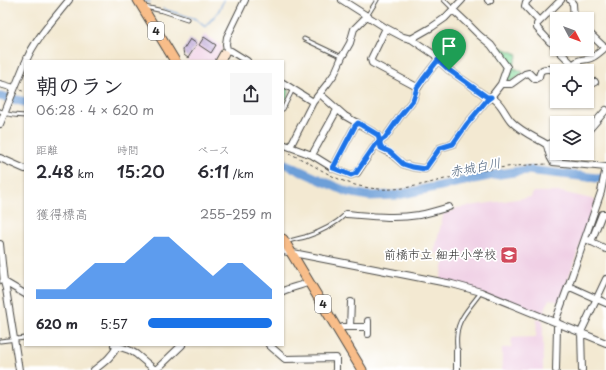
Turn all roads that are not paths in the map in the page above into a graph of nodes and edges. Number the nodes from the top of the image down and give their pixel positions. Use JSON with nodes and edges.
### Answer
{"nodes":[{"id":1,"x":69,"y":0,"type":"edge"},
{"id":2,"x":245,"y":0,"type":"edge"},
{"id":3,"x":342,"y":0,"type":"edge"},
{"id":4,"x":377,"y":0,"type":"edge"},
{"id":5,"x":444,"y":0,"type":"edge"},
{"id":6,"x":462,"y":0,"type":"edge"},
{"id":7,"x":528,"y":0,"type":"edge"},
{"id":8,"x":561,"y":0,"type":"edge"},
{"id":9,"x":570,"y":0,"type":"edge"},
{"id":10,"x":140,"y":4,"type":"edge"},
{"id":11,"x":453,"y":9,"type":"junction"},
{"id":12,"x":574,"y":12,"type":"edge"},
{"id":13,"x":367,"y":16,"type":"junction"},
{"id":14,"x":187,"y":19,"type":"dead end"},
{"id":15,"x":539,"y":21,"type":"junction"},
{"id":16,"x":386,"y":28,"type":"junction"},
{"id":17,"x":594,"y":37,"type":"edge"},
{"id":18,"x":304,"y":39,"type":"dead end"},
{"id":19,"x":411,"y":39,"type":"junction"},
{"id":20,"x":550,"y":42,"type":"edge"},
{"id":21,"x":605,"y":47,"type":"edge"},
{"id":22,"x":224,"y":55,"type":"edge"},
{"id":23,"x":564,"y":56,"type":"edge"},
{"id":24,"x":342,"y":57,"type":"junction"},
{"id":25,"x":26,"y":60,"type":"edge"},
{"id":26,"x":174,"y":60,"type":"edge"},
{"id":27,"x":246,"y":60,"type":"edge"},
{"id":28,"x":438,"y":60,"type":"junction"},
{"id":29,"x":24,"y":64,"type":"edge"},
{"id":30,"x":572,"y":64,"type":"edge"},
{"id":31,"x":574,"y":64,"type":"edge"},
{"id":32,"x":550,"y":69,"type":"edge"},
{"id":33,"x":0,"y":84,"type":"edge"},
{"id":34,"x":284,"y":84,"type":"edge"},
{"id":35,"x":501,"y":84,"type":"junction"},
{"id":36,"x":417,"y":88,"type":"junction"},
{"id":37,"x":14,"y":89,"type":"junction"},
{"id":38,"x":293,"y":89,"type":"junction"},
{"id":39,"x":320,"y":94,"type":"junction"},
{"id":40,"x":491,"y":97,"type":"junction"},
{"id":41,"x":313,"y":102,"type":"junction"},
{"id":42,"x":284,"y":107,"type":"edge"},
{"id":43,"x":337,"y":110,"type":"junction"},
{"id":44,"x":3,"y":112,"type":"edge"},
{"id":45,"x":605,"y":113,"type":"edge"},
{"id":46,"x":24,"y":116,"type":"edge"},
{"id":47,"x":358,"y":123,"type":"junction"},
{"id":48,"x":0,"y":124,"type":"edge"},
{"id":49,"x":594,"y":125,"type":"edge"},
{"id":50,"x":380,"y":141,"type":"junction"},
{"id":51,"x":284,"y":144,"type":"edge"},
{"id":52,"x":550,"y":144,"type":"edge"},
{"id":53,"x":547,"y":146,"type":"junction"},
{"id":54,"x":290,"y":147,"type":"junction"},
{"id":55,"x":312,"y":155,"type":"junction"},
{"id":56,"x":0,"y":158,"type":"edge"},
{"id":57,"x":333,"y":168,"type":"junction"},
{"id":58,"x":606,"y":168,"type":"edge"},
{"id":59,"x":24,"y":169,"type":"edge"},
{"id":60,"x":449,"y":207,"type":"dead end"},
{"id":61,"x":346,"y":214,"type":"joint"},
{"id":62,"x":606,"y":214,"type":"edge"},
{"id":63,"x":588,"y":240,"type":"junction"},
{"id":64,"x":0,"y":244,"type":"edge"},
{"id":65,"x":286,"y":246,"type":"edge"},
{"id":66,"x":606,"y":249,"type":"edge"},
{"id":67,"x":606,"y":279,"type":"edge"},
{"id":68,"x":2,"y":281,"type":"edge"},
{"id":69,"x":309,"y":282,"type":"junction"},
{"id":70,"x":568,"y":286,"type":"junction"},
{"id":71,"x":284,"y":291,"type":"edge"},
{"id":72,"x":481,"y":292,"type":"junction"},
{"id":73,"x":24,"y":293,"type":"edge"},
{"id":74,"x":596,"y":299,"type":"junction"},
{"id":75,"x":351,"y":302,"type":"dead end"},
{"id":76,"x":606,"y":303,"type":"edge"},
{"id":77,"x":556,"y":322,"type":"junction"},
{"id":78,"x":350,"y":327,"type":"junction"},
{"id":79,"x":338,"y":330,"type":"junction"},
{"id":80,"x":581,"y":332,"type":"junction"},
{"id":81,"x":368,"y":334,"type":"dead end"},
{"id":82,"x":24,"y":338,"type":"edge"},
{"id":83,"x":14,"y":340,"type":"junction"},
{"id":84,"x":0,"y":341,"type":"edge"},
{"id":85,"x":606,"y":343,"type":"edge"},
{"id":86,"x":115,"y":346,"type":"edge"},
{"id":87,"x":181,"y":346,"type":"edge"},
{"id":88,"x":270,"y":346,"type":"edge"},
{"id":89,"x":457,"y":351,"type":"joint"},
{"id":90,"x":20,"y":370,"type":"edge"},
{"id":91,"x":94,"y":370,"type":"edge"},
{"id":92,"x":156,"y":370,"type":"edge"},
{"id":93,"x":336,"y":370,"type":"edge"},
{"id":94,"x":362,"y":370,"type":"edge"},
{"id":95,"x":457,"y":370,"type":"edge"},
{"id":96,"x":556,"y":370,"type":"edge"},
{"id":97,"x":582,"y":370,"type":"edge"}],
"edges":[{"from":1,"to":25,"type":"street"},
{"from":2,"to":22,"type":"street"},
{"from":3,"to":13,"type":"street"},
{"from":4,"to":13,"type":"lane"},
{"from":5,"to":11,"type":"lane"},
{"from":6,"to":11,"type":"street"},
{"from":7,"to":15,"type":"street"},
{"from":8,"to":15,"type":"street"},
{"from":9,"to":12,"type":"street"},
{"from":10,"to":14,"type":"lane"},
{"from":10,"to":26,"type":"main road","number":"4"},
{"from":11,"to":19,"type":"street"},
{"from":11,"to":35,"type":"street"},
{"from":13,"to":16,"type":"street"},
{"from":13,"to":24,"type":"street"},
{"from":15,"to":20,"type":"street"},
{"from":16,"to":19,"type":"street"},
{"from":16,"to":36,"type":"street"},
{"from":17,"to":21,"type":"street"},
{"from":18,"to":24,"type":"lane"},
{"from":19,"to":28,"type":"street"},
{"from":21,"to":31,"type":"street"},
{"from":22,"to":27,"type":"street"},
{"from":23,"to":30,"type":"street"},
{"from":24,"to":39,"type":"street"},
{"from":28,"to":36,"type":"street"},
{"from":28,"to":40,"type":"street"},
{"from":29,"to":37,"type":"street"},
{"from":32,"to":35,"type":"street"},
{"from":33,"to":37,"type":"street"},
{"from":34,"to":38,"type":"street"},
{"from":35,"to":40,"type":"street"},
{"from":36,"to":50,"type":"street"},
{"from":37,"to":44,"type":"street"},
{"from":38,"to":41,"type":"street"},
{"from":38,"to":42,"type":"lane"},
{"from":39,"to":41,"type":"street"},
{"from":39,"to":43,"type":"street"},
{"from":40,"to":50,"type":"street"},
{"from":40,"to":53,"type":"street"},
{"from":41,"to":54,"type":"street"},
{"from":43,"to":47,"type":"street"},
{"from":43,"to":55,"type":"street"},
{"from":44,"to":46,"type":"lane"},
{"from":44,"to":48,"type":"street"},
{"from":45,"to":49,"type":"street"},
{"from":47,"to":50,"type":"street"},
{"from":47,"to":57,"type":"street"},
{"from":50,"to":57,"type":"street"},
{"from":51,"to":54,"type":"street"},
{"from":52,"to":53,"type":"street"},
{"from":53,"to":58,"type":"street"},
{"from":54,"to":55,"type":"street"},
{"from":55,"to":57,"type":"street"},
{"from":56,"to":59,"type":"street"},
{"from":58,"to":63,"type":"street"},
{"from":60,"to":61,"type":"street"},
{"from":61,"to":65,"type":"lane"},
{"from":62,"to":63,"type":"street"},
{"from":63,"to":66,"type":"street"},
{"from":63,"to":70,"type":"street"},
{"from":64,"to":68,"type":"street"},
{"from":65,"to":69,"type":"main road","number":"4"},
{"from":65,"to":72,"type":"street"},
{"from":67,"to":74,"type":"street"},
{"from":68,"to":73,"type":"street"},
{"from":68,"to":83,"type":"street"},
{"from":69,"to":71,"type":"street"},
{"from":69,"to":79,"type":"main road","number":"4"},
{"from":70,"to":74,"type":"street"},
{"from":70,"to":77,"type":"street"},
{"from":72,"to":77,"type":"street"},
{"from":72,"to":89,"type":"lane"},
{"from":74,"to":76,"type":"street"},
{"from":74,"to":80,"type":"street"},
{"from":75,"to":78,"type":"street"},
{"from":77,"to":80,"type":"street"},
{"from":77,"to":96,"type":"street"},
{"from":78,"to":79,"type":"street"},
{"from":78,"to":81,"type":"street"},
{"from":79,"to":94,"type":"main road","number":"4"},
{"from":80,"to":85,"type":"street"},
{"from":80,"to":97,"type":"street"},
{"from":82,"to":83,"type":"lane"},
{"from":83,"to":84,"type":"lane"},
{"from":83,"to":90,"type":"street"},
{"from":86,"to":91,"type":"street"},
{"from":86,"to":92,"type":"street"},
{"from":87,"to":92,"type":"street"},
{"from":88,"to":93,"type":"street"},
{"from":89,"to":95,"type":"street"}]}
